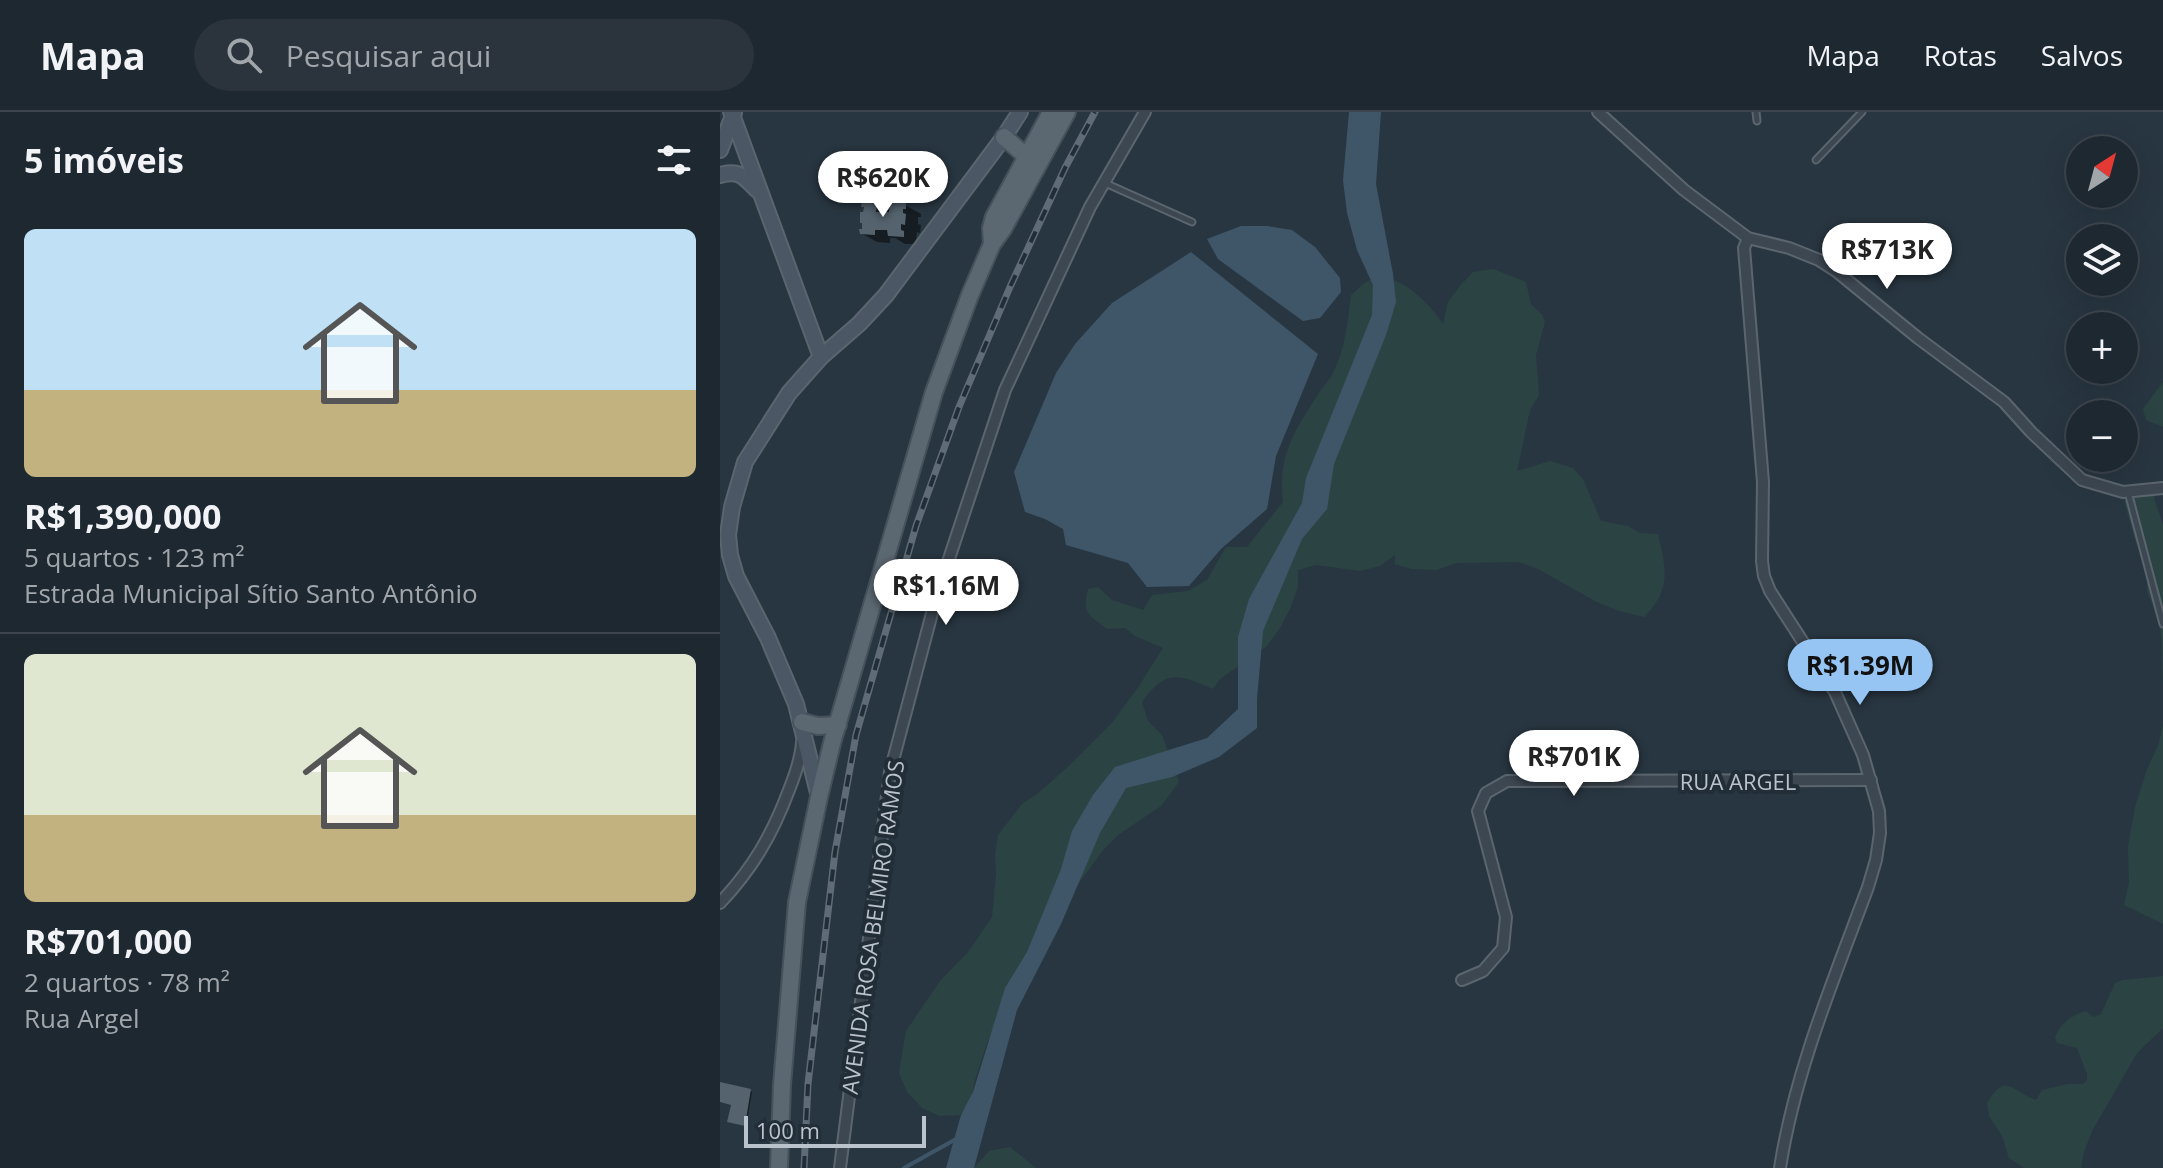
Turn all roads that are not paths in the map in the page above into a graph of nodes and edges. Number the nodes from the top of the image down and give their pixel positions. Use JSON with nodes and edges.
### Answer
{"nodes":[{"id":1,"x":1020,"y":112,"type":"edge"},
{"id":2,"x":1051,"y":112,"type":"edge"},
{"id":3,"x":1067,"y":112,"type":"edge"},
{"id":4,"x":1145,"y":112,"type":"edge"},
{"id":5,"x":1598,"y":112,"type":"edge"},
{"id":6,"x":1756,"y":112,"type":"edge"},
{"id":7,"x":1862,"y":112,"type":"edge"},
{"id":8,"x":733,"y":113,"type":"edge"},
{"id":9,"x":1757,"y":121,"type":"dead end"},
{"id":10,"x":1004,"y":137,"type":"junction"},
{"id":11,"x":720,"y":150,"type":"edge"},
{"id":12,"x":1026,"y":156,"type":"junction"},
{"id":13,"x":1816,"y":160,"type":"dead end"},
{"id":14,"x":720,"y":175,"type":"edge"},
{"id":15,"x":1105,"y":182,"type":"junction"},
{"id":16,"x":761,"y":194,"type":"junction"},
{"id":17,"x":1192,"y":222,"type":"dead end"},
{"id":18,"x":1003,"y":229,"type":"junction"},
{"id":19,"x":1748,"y":238,"type":"junction"},
{"id":20,"x":992,"y":244,"type":"junction"},
{"id":21,"x":821,"y":357,"type":"junction"},
{"id":22,"x":2163,"y":488,"type":"edge"},
{"id":23,"x":2128,"y":491,"type":"junction"},
{"id":24,"x":2163,"y":624,"type":"edge"},
{"id":25,"x":838,"y":725,"type":"junction"},
{"id":26,"x":802,"y":727,"type":"junction"},
{"id":27,"x":1871,"y":780,"type":"junction"},
{"id":28,"x":819,"y":797,"type":"junction"},
{"id":29,"x":720,"y":903,"type":"edge"},
{"id":30,"x":1462,"y":980,"type":"dead end"},
{"id":31,"x":779,"y":1168,"type":"edge"},
{"id":32,"x":840,"y":1168,"type":"edge"},
{"id":33,"x":1780,"y":1168,"type":"edge"}],
"edges":[{"from":1,"to":10,"type":"main road"},
{"from":2,"to":12,"type":"main road"},
{"from":3,"to":18,"type":"main road"},
{"from":4,"to":15,"type":"street","name":"AVENIDA ROSA BELMIRO RAMOS"},
{"from":5,"to":19,"type":"street"},
{"from":6,"to":9,"type":"lane"},
{"from":7,"to":13,"type":"lane"},
{"from":8,"to":11,"type":"main road"},
{"from":8,"to":16,"type":"main road"},
{"from":10,"to":12,"type":"main road"},
{"from":10,"to":21,"type":"main road"},
{"from":12,"to":18,"type":"main road"},
{"from":12,"to":20,"type":"main road"},
{"from":14,"to":16,"type":"main road"},
{"from":15,"to":17,"type":"lane"},
{"from":15,"to":32,"type":"street","name":"AVENIDA ROSA BELMIRO RAMOS"},
{"from":16,"to":21,"type":"main road"},
{"from":18,"to":20,"type":"main road"},
{"from":19,"to":23,"type":"street"},
{"from":19,"to":27,"type":"street"},
{"from":20,"to":25,"type":"main road"},
{"from":21,"to":26,"type":"main road"},
{"from":22,"to":23,"type":"street"},
{"from":23,"to":24,"type":"lane"},
{"from":25,"to":26,"type":"main road"},
{"from":25,"to":28,"type":"main road"},
{"from":26,"to":28,"type":"main road"},
{"from":26,"to":29,"type":"street"},
{"from":27,"to":30,"type":"street","name":"RUA ARGEL"},
{"from":27,"to":33,"type":"street"},
{"from":28,"to":31,"type":"main road"}]}
